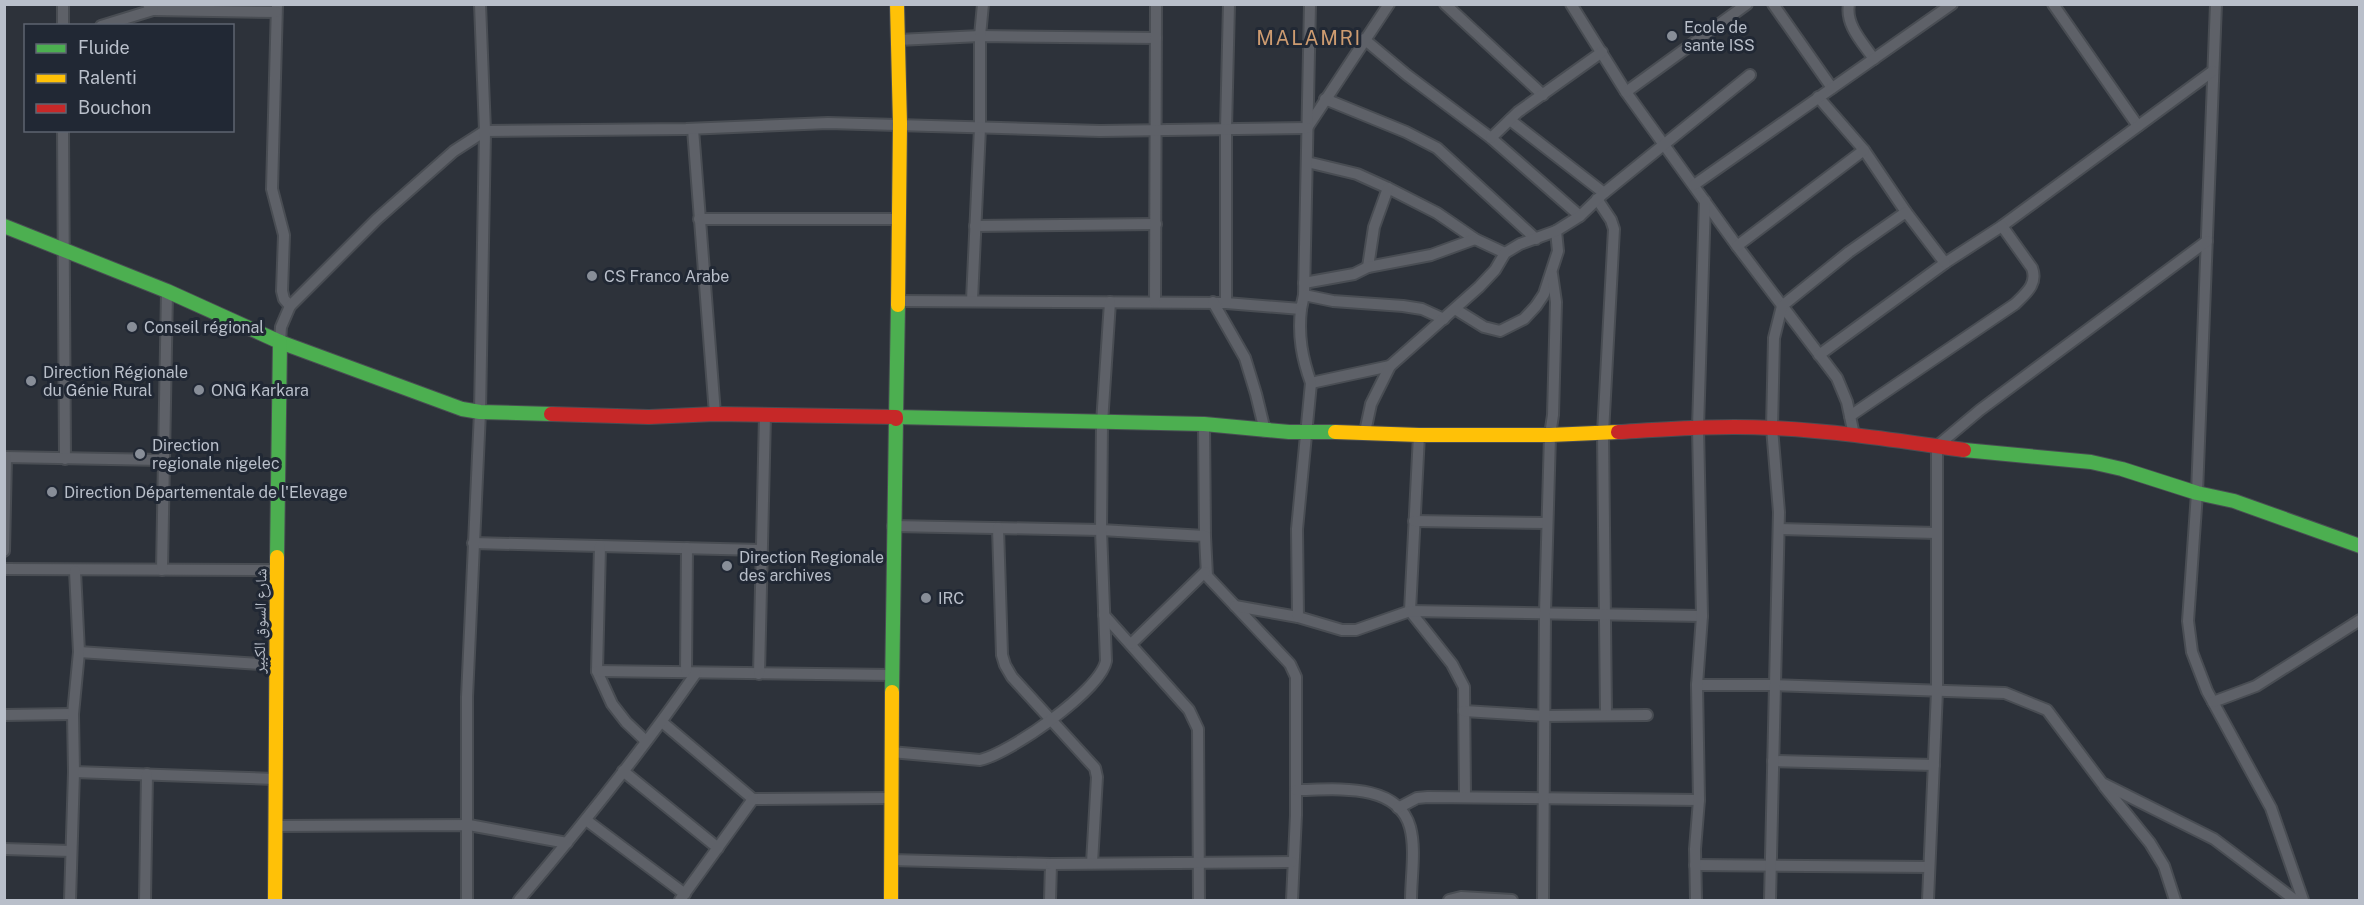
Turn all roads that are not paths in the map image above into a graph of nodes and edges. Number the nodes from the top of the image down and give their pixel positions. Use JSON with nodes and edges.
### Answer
{"nodes":[{"id":1,"x":63,"y":4,"type":"edge"},
{"id":2,"x":480,"y":4,"type":"edge"},
{"id":3,"x":897,"y":4,"type":"edge"},
{"id":4,"x":983,"y":4,"type":"edge"},
{"id":5,"x":1156,"y":4,"type":"edge"},
{"id":6,"x":1230,"y":4,"type":"edge"},
{"id":7,"x":1310,"y":4,"type":"edge"},
{"id":8,"x":1445,"y":4,"type":"edge"},
{"id":9,"x":1570,"y":4,"type":"edge"},
{"id":10,"x":1747,"y":4,"type":"edge"},
{"id":11,"x":1773,"y":4,"type":"edge"},
{"id":12,"x":1849,"y":4,"type":"edge"},
{"id":13,"x":1952,"y":4,"type":"edge"},
{"id":14,"x":2053,"y":4,"type":"edge"},
{"id":15,"x":2216,"y":4,"type":"edge"},
{"id":16,"x":1387,"y":5,"type":"edge"},
{"id":17,"x":151,"y":7,"type":"edge"},
{"id":18,"x":277,"y":8,"type":"edge"},
{"id":19,"x":63,"y":24,"type":"edge"},
{"id":20,"x":106,"y":24,"type":"edge"},
{"id":21,"x":980,"y":36,"type":"junction"},
{"id":22,"x":1156,"y":38,"type":"junction"},
{"id":23,"x":1364,"y":39,"type":"junction"},
{"id":24,"x":898,"y":40,"type":"junction"},
{"id":25,"x":1602,"y":52,"type":"junction"},
{"id":26,"x":1874,"y":59,"type":"junction"},
{"id":27,"x":2213,"y":71,"type":"junction"},
{"id":28,"x":1750,"y":75,"type":"dead end"},
{"id":29,"x":1832,"y":88,"type":"junction"},
{"id":30,"x":1626,"y":92,"type":"junction"},
{"id":31,"x":1543,"y":95,"type":"junction"},
{"id":32,"x":1818,"y":97,"type":"junction"},
{"id":33,"x":1325,"y":99,"type":"junction"},
{"id":34,"x":1510,"y":120,"type":"junction"},
{"id":35,"x":900,"y":124,"type":"junction"},
{"id":36,"x":2138,"y":126,"type":"junction"},
{"id":37,"x":980,"y":128,"type":"junction"},
{"id":38,"x":1307,"y":128,"type":"junction"},
{"id":39,"x":693,"y":129,"type":"junction"},
{"id":40,"x":1226,"y":129,"type":"junction"},
{"id":41,"x":1156,"y":130,"type":"junction"},
{"id":42,"x":485,"y":131,"type":"junction"},
{"id":43,"x":63,"y":132,"type":"edge"},
{"id":44,"x":1491,"y":138,"type":"junction"},
{"id":45,"x":1664,"y":144,"type":"junction"},
{"id":46,"x":1864,"y":150,"type":"junction"},
{"id":47,"x":1307,"y":162,"type":"junction"},
{"id":48,"x":1694,"y":185,"type":"junction"},
{"id":49,"x":1388,"y":188,"type":"junction"},
{"id":50,"x":1601,"y":196,"type":"junction"},
{"id":51,"x":1705,"y":201,"type":"junction"},
{"id":52,"x":1906,"y":212,"type":"junction"},
{"id":53,"x":1580,"y":216,"type":"junction"},
{"id":54,"x":699,"y":219,"type":"junction"},
{"id":55,"x":899,"y":219,"type":"junction"},
{"id":56,"x":1156,"y":224,"type":"junction"},
{"id":57,"x":4,"y":226,"type":"edge"},
{"id":58,"x":975,"y":226,"type":"junction"},
{"id":59,"x":2002,"y":226,"type":"junction"},
{"id":60,"x":1556,"y":231,"type":"junction"},
{"id":61,"x":1475,"y":239,"type":"junction"},
{"id":62,"x":1536,"y":239,"type":"junction"},
{"id":63,"x":2207,"y":241,"type":"junction"},
{"id":64,"x":1737,"y":246,"type":"junction"},
{"id":65,"x":62,"y":248,"type":"junction"},
{"id":66,"x":1506,"y":253,"type":"junction"},
{"id":67,"x":1945,"y":263,"type":"junction"},
{"id":68,"x":1368,"y":267,"type":"junction"},
{"id":69,"x":1551,"y":274,"type":"junction"},
{"id":70,"x":1304,"y":283,"type":"junction"},
{"id":71,"x":167,"y":291,"type":"junction"},
{"id":72,"x":1304,"y":295,"type":"junction"},
{"id":73,"x":972,"y":300,"type":"junction"},
{"id":74,"x":899,"y":301,"type":"junction"},
{"id":75,"x":1110,"y":302,"type":"junction"},
{"id":76,"x":1155,"y":302,"type":"junction"},
{"id":77,"x":1213,"y":303,"type":"junction"},
{"id":78,"x":1226,"y":303,"type":"junction"},
{"id":79,"x":290,"y":306,"type":"junction"},
{"id":80,"x":1782,"y":306,"type":"junction"},
{"id":81,"x":1300,"y":309,"type":"junction"},
{"id":82,"x":1455,"y":309,"type":"junction"},
{"id":83,"x":1444,"y":319,"type":"junction"},
{"id":84,"x":280,"y":342,"type":"junction"},
{"id":85,"x":1820,"y":355,"type":"junction"},
{"id":86,"x":1390,"y":366,"type":"junction"},
{"id":87,"x":1311,"y":383,"type":"junction"},
{"id":88,"x":480,"y":412,"type":"junction"},
{"id":89,"x":715,"y":414,"type":"junction"},
{"id":90,"x":765,"y":415,"type":"junction"},
{"id":91,"x":1850,"y":416,"type":"junction"},
{"id":92,"x":896,"y":417,"type":"junction"},
{"id":93,"x":1102,"y":423,"type":"junction"},
{"id":94,"x":1204,"y":424,"type":"junction"},
{"id":95,"x":1698,"y":428,"type":"junction"},
{"id":96,"x":1772,"y":428,"type":"junction"},
{"id":97,"x":1265,"y":431,"type":"junction"},
{"id":98,"x":1308,"y":432,"type":"junction"},
{"id":99,"x":1365,"y":432,"type":"junction"},
{"id":100,"x":1603,"y":433,"type":"junction"},
{"id":101,"x":1419,"y":435,"type":"junction"},
{"id":102,"x":1550,"y":435,"type":"junction"},
{"id":103,"x":1854,"y":435,"type":"junction"},
{"id":104,"x":1937,"y":446,"type":"junction"},
{"id":105,"x":5,"y":457,"type":"edge"},
{"id":106,"x":65,"y":459,"type":"junction"},
{"id":107,"x":163,"y":460,"type":"junction"},
{"id":108,"x":2197,"y":493,"type":"junction"},
{"id":109,"x":1414,"y":521,"type":"junction"},
{"id":110,"x":1547,"y":523,"type":"junction"},
{"id":111,"x":893,"y":526,"type":"junction"},
{"id":112,"x":998,"y":528,"type":"junction"},
{"id":113,"x":1779,"y":528,"type":"junction"},
{"id":114,"x":1101,"y":530,"type":"junction"},
{"id":115,"x":1937,"y":533,"type":"junction"},
{"id":116,"x":1205,"y":536,"type":"junction"},
{"id":117,"x":473,"y":543,"type":"junction"},
{"id":118,"x":600,"y":546,"type":"junction"},
{"id":119,"x":2360,"y":546,"type":"edge"},
{"id":120,"x":687,"y":548,"type":"junction"},
{"id":121,"x":761,"y":550,"type":"junction"},
{"id":122,"x":4,"y":551,"type":"edge"},
{"id":123,"x":4,"y":569,"type":"edge"},
{"id":124,"x":162,"y":570,"type":"junction"},
{"id":125,"x":277,"y":570,"type":"junction"},
{"id":126,"x":75,"y":571,"type":"junction"},
{"id":127,"x":1205,"y":572,"type":"junction"},
{"id":128,"x":1234,"y":606,"type":"junction"},
{"id":129,"x":1410,"y":611,"type":"junction"},
{"id":130,"x":1545,"y":613,"type":"junction"},
{"id":131,"x":1104,"y":615,"type":"junction"},
{"id":132,"x":1604,"y":616,"type":"junction"},
{"id":133,"x":1702,"y":616,"type":"junction"},
{"id":134,"x":1298,"y":617,"type":"junction"},
{"id":135,"x":2360,"y":620,"type":"edge"},
{"id":136,"x":1131,"y":644,"type":"junction"},
{"id":137,"x":79,"y":652,"type":"junction"},
{"id":138,"x":275,"y":666,"type":"junction"},
{"id":139,"x":597,"y":671,"type":"junction"},
{"id":140,"x":691,"y":673,"type":"junction"},
{"id":141,"x":759,"y":674,"type":"junction"},
{"id":142,"x":892,"y":675,"type":"junction"},
{"id":143,"x":1697,"y":685,"type":"junction"},
{"id":144,"x":1774,"y":685,"type":"junction"},
{"id":145,"x":1937,"y":691,"type":"junction"},
{"id":146,"x":2213,"y":702,"type":"junction"},
{"id":147,"x":1464,"y":711,"type":"junction"},
{"id":148,"x":73,"y":714,"type":"junction"},
{"id":149,"x":4,"y":715,"type":"edge"},
{"id":150,"x":1606,"y":715,"type":"junction"},
{"id":151,"x":1647,"y":715,"type":"dead end"},
{"id":152,"x":1546,"y":716,"type":"junction"},
{"id":153,"x":1052,"y":720,"type":"junction"},
{"id":154,"x":662,"y":722,"type":"junction"},
{"id":155,"x":646,"y":741,"type":"junction"},
{"id":156,"x":891,"y":752,"type":"junction"},
{"id":157,"x":1773,"y":761,"type":"junction"},
{"id":158,"x":1934,"y":765,"type":"junction"},
{"id":159,"x":623,"y":771,"type":"junction"},
{"id":160,"x":74,"y":772,"type":"junction"},
{"id":161,"x":147,"y":774,"type":"junction"},
{"id":162,"x":275,"y":779,"type":"junction"},
{"id":163,"x":2102,"y":783,"type":"junction"},
{"id":164,"x":1296,"y":790,"type":"junction"},
{"id":165,"x":1465,"y":797,"type":"junction"},
{"id":166,"x":892,"y":798,"type":"junction"},
{"id":167,"x":1544,"y":799,"type":"junction"},
{"id":168,"x":753,"y":800,"type":"junction"},
{"id":169,"x":1699,"y":800,"type":"junction"},
{"id":170,"x":1398,"y":808,"type":"junction"},
{"id":171,"x":586,"y":820,"type":"junction"},
{"id":172,"x":469,"y":825,"type":"junction"},
{"id":173,"x":277,"y":826,"type":"junction"},
{"id":174,"x":567,"y":843,"type":"junction"},
{"id":175,"x":718,"y":848,"type":"junction"},
{"id":176,"x":4,"y":849,"type":"edge"},
{"id":177,"x":71,"y":851,"type":"junction"},
{"id":178,"x":891,"y":860,"type":"junction"},
{"id":179,"x":1200,"y":862,"type":"junction"},
{"id":180,"x":1292,"y":862,"type":"junction"},
{"id":181,"x":1092,"y":863,"type":"junction"},
{"id":182,"x":1051,"y":864,"type":"junction"},
{"id":183,"x":1695,"y":865,"type":"junction"},
{"id":184,"x":1771,"y":865,"type":"junction"},
{"id":185,"x":1929,"y":867,"type":"junction"},
{"id":186,"x":682,"y":897,"type":"edge"},
{"id":187,"x":70,"y":900,"type":"edge"},
{"id":188,"x":145,"y":900,"type":"edge"},
{"id":189,"x":275,"y":900,"type":"edge"},
{"id":190,"x":467,"y":900,"type":"edge"},
{"id":191,"x":519,"y":900,"type":"edge"},
{"id":192,"x":891,"y":900,"type":"edge"},
{"id":193,"x":1050,"y":900,"type":"edge"},
{"id":194,"x":1199,"y":900,"type":"edge"},
{"id":195,"x":1292,"y":900,"type":"edge"},
{"id":196,"x":1411,"y":900,"type":"edge"},
{"id":197,"x":1449,"y":900,"type":"edge"},
{"id":198,"x":1512,"y":900,"type":"edge"},
{"id":199,"x":1543,"y":900,"type":"edge"},
{"id":200,"x":1696,"y":900,"type":"edge"},
{"id":201,"x":1770,"y":900,"type":"edge"},
{"id":202,"x":1928,"y":900,"type":"edge"},
{"id":203,"x":2175,"y":900,"type":"edge"},
{"id":204,"x":2295,"y":900,"type":"edge"},
{"id":205,"x":2303,"y":900,"type":"edge"}],
"edges":[{"from":1,"to":19,"type":"street"},
{"from":2,"to":42,"type":"street"},
{"from":3,"to":24,"type":"street"},
{"from":4,"to":21,"type":"street"},
{"from":5,"to":22,"type":"street"},
{"from":6,"to":40,"type":"street"},
{"from":7,"to":38,"type":"street"},
{"from":8,"to":31,"type":"street"},
{"from":9,"to":25,"type":"street"},
{"from":10,"to":30,"type":"street"},
{"from":11,"to":29,"type":"street"},
{"from":12,"to":26,"type":"street"},
{"from":13,"to":26,"type":"street"},
{"from":14,"to":36,"type":"street"},
{"from":15,"to":27,"type":"street"},
{"from":16,"to":23,"type":"street"},
{"from":17,"to":18,"type":"street"},
{"from":17,"to":20,"type":"street"},
{"from":18,"to":79,"type":"street"},
{"from":21,"to":22,"type":"street"},
{"from":21,"to":24,"type":"street"},
{"from":21,"to":37,"type":"street"},
{"from":22,"to":41,"type":"street"},
{"from":23,"to":33,"type":"street"},
{"from":23,"to":44,"type":"street"},
{"from":24,"to":35,"type":"street"},
{"from":25,"to":30,"type":"street"},
{"from":25,"to":31,"type":"street"},
{"from":26,"to":29,"type":"street"},
{"from":27,"to":36,"type":"street"},
{"from":27,"to":63,"type":"street"},
{"from":28,"to":45,"type":"street"},
{"from":29,"to":32,"type":"street"},
{"from":30,"to":45,"type":"street"},
{"from":31,"to":34,"type":"street"},
{"from":32,"to":46,"type":"street"},
{"from":32,"to":48,"type":"street"},
{"from":33,"to":38,"type":"street"},
{"from":33,"to":62,"type":"street"},
{"from":34,"to":44,"type":"street"},
{"from":34,"to":50,"type":"street"},
{"from":35,"to":37,"type":"street"},
{"from":35,"to":39,"type":"street"},
{"from":35,"to":55,"type":"street"},
{"from":36,"to":59,"type":"street"},
{"from":37,"to":41,"type":"street"},
{"from":37,"to":58,"type":"street"},
{"from":38,"to":40,"type":"street"},
{"from":38,"to":47,"type":"street"},
{"from":39,"to":42,"type":"street"},
{"from":39,"to":54,"type":"street"},
{"from":40,"to":41,"type":"street"},
{"from":40,"to":78,"type":"street"},
{"from":41,"to":56,"type":"street"},
{"from":42,"to":79,"type":"street"},
{"from":42,"to":88,"type":"street"},
{"from":43,"to":65,"type":"street"},
{"from":44,"to":53,"type":"street"},
{"from":45,"to":48,"type":"street"},
{"from":45,"to":50,"type":"street"},
{"from":46,"to":52,"type":"street"},
{"from":46,"to":64,"type":"street"},
{"from":47,"to":49,"type":"street"},
{"from":47,"to":70,"type":"street"},
{"from":48,"to":51,"type":"street"},
{"from":49,"to":61,"type":"street"},
{"from":49,"to":68,"type":"street"},
{"from":50,"to":53,"type":"street"},
{"from":50,"to":100,"type":"street"},
{"from":51,"to":64,"type":"street"},
{"from":51,"to":95,"type":"street"},
{"from":52,"to":67,"type":"street"},
{"from":52,"to":80,"type":"street"},
{"from":53,"to":60,"type":"street"},
{"from":54,"to":55,"type":"street"},
{"from":54,"to":89,"type":"street"},
{"from":55,"to":74,"type":"street"},
{"from":56,"to":58,"type":"street"},
{"from":56,"to":76,"type":"street"},
{"from":57,"to":65,"type":"street"},
{"from":58,"to":73,"type":"street"},
{"from":59,"to":67,"type":"street"},
{"from":59,"to":91,"type":"street"},
{"from":60,"to":62,"type":"street"},
{"from":60,"to":69,"type":"street"},
{"from":61,"to":66,"type":"street"},
{"from":61,"to":68,"type":"street"},
{"from":62,"to":66,"type":"street"},
{"from":63,"to":104,"type":"street"},
{"from":63,"to":108,"type":"street"},
{"from":64,"to":80,"type":"street"},
{"from":65,"to":71,"type":"street"},
{"from":65,"to":106,"type":"street"},
{"from":66,"to":82,"type":"street"},
{"from":67,"to":85,"type":"street"},
{"from":68,"to":70,"type":"street"},
{"from":69,"to":82,"type":"street"},
{"from":69,"to":102,"type":"street"},
{"from":70,"to":72,"type":"street"},
{"from":71,"to":84,"type":"street"},
{"from":71,"to":107,"type":"street"},
{"from":72,"to":81,"type":"street"},
{"from":72,"to":83,"type":"street"},
{"from":73,"to":74,"type":"street"},
{"from":73,"to":75,"type":"street"},
{"from":74,"to":92,"type":"street"},
{"from":75,"to":76,"type":"street"},
{"from":75,"to":93,"type":"street"},
{"from":76,"to":77,"type":"street"},
{"from":77,"to":78,"type":"street"},
{"from":77,"to":97,"type":"street"},
{"from":78,"to":81,"type":"street"},
{"from":79,"to":84,"type":"street"},
{"from":80,"to":85,"type":"street"},
{"from":80,"to":96,"type":"street"},
{"from":81,"to":87,"type":"street"},
{"from":82,"to":83,"type":"street"},
{"from":83,"to":86,"type":"street"},
{"from":84,"to":88,"type":"street"},
{"from":84,"to":125,"type":"street","name":"شارع السوق الكبير"},
{"from":85,"to":91,"type":"street"},
{"from":86,"to":87,"type":"street"},
{"from":86,"to":99,"type":"street"},
{"from":87,"to":98,"type":"street"},
{"from":88,"to":89,"type":"street"},
{"from":88,"to":117,"type":"street"},
{"from":89,"to":90,"type":"street"},
{"from":90,"to":92,"type":"street"},
{"from":90,"to":121,"type":"street"},
{"from":91,"to":103,"type":"street"},
{"from":92,"to":93,"type":"street"},
{"from":92,"to":111,"type":"street"},
{"from":93,"to":94,"type":"street"},
{"from":93,"to":114,"type":"street"},
{"from":94,"to":97,"type":"street"},
{"from":94,"to":116,"type":"street"},
{"from":95,"to":96,"type":"street"},
{"from":95,"to":100,"type":"street"},
{"from":95,"to":133,"type":"street"},
{"from":96,"to":103,"type":"street"},
{"from":96,"to":113,"type":"street"},
{"from":97,"to":98,"type":"street"},
{"from":98,"to":99,"type":"street"},
{"from":98,"to":134,"type":"street"},
{"from":99,"to":101,"type":"street"},
{"from":100,"to":102,"type":"street"},
{"from":100,"to":132,"type":"street"},
{"from":101,"to":102,"type":"street"},
{"from":101,"to":109,"type":"street"},
{"from":102,"to":110,"type":"street"},
{"from":103,"to":104,"type":"street"},
{"from":104,"to":108,"type":"street"},
{"from":104,"to":115,"type":"street"},
{"from":105,"to":106,"type":"street"},
{"from":105,"to":122,"type":"street"},
{"from":106,"to":107,"type":"street"},
{"from":107,"to":124,"type":"street"},
{"from":108,"to":119,"type":"street"},
{"from":108,"to":146,"type":"street"},
{"from":109,"to":110,"type":"street"},
{"from":109,"to":129,"type":"street"},
{"from":110,"to":130,"type":"street"},
{"from":111,"to":112,"type":"street"},
{"from":111,"to":142,"type":"street"},
{"from":112,"to":114,"type":"street"},
{"from":112,"to":153,"type":"street"},
{"from":113,"to":115,"type":"street"},
{"from":113,"to":144,"type":"street"},
{"from":114,"to":116,"type":"street"},
{"from":114,"to":131,"type":"street"},
{"from":115,"to":145,"type":"street"},
{"from":116,"to":127,"type":"street"},
{"from":117,"to":118,"type":"street"},
{"from":117,"to":172,"type":"street"},
{"from":118,"to":120,"type":"street"},
{"from":118,"to":139,"type":"street"},
{"from":120,"to":121,"type":"street"},
{"from":120,"to":140,"type":"street"},
{"from":121,"to":141,"type":"street"},
{"from":123,"to":126,"type":"street"},
{"from":124,"to":125,"type":"street"},
{"from":124,"to":126,"type":"street"},
{"from":125,"to":138,"type":"street","name":"شارع السوق الكبير"},
{"from":126,"to":137,"type":"street"},
{"from":127,"to":128,"type":"street"},
{"from":127,"to":136,"type":"street"},
{"from":128,"to":134,"type":"street"},
{"from":128,"to":164,"type":"street"},
{"from":129,"to":130,"type":"street"},
{"from":129,"to":134,"type":"street"},
{"from":129,"to":147,"type":"street"},
{"from":130,"to":132,"type":"street"},
{"from":130,"to":152,"type":"street"},
{"from":131,"to":136,"type":"street"},
{"from":131,"to":153,"type":"street"},
{"from":132,"to":133,"type":"street"},
{"from":132,"to":150,"type":"street"},
{"from":133,"to":143,"type":"street"},
{"from":135,"to":146,"type":"street"},
{"from":136,"to":179,"type":"street"},
{"from":137,"to":138,"type":"street"},
{"from":137,"to":148,"type":"street"},
{"from":138,"to":162,"type":"street","name":"شارع السوق الكبير"},
{"from":139,"to":140,"type":"street"},
{"from":139,"to":155,"type":"street"},
{"from":140,"to":141,"type":"street"},
{"from":140,"to":154,"type":"street"},
{"from":141,"to":142,"type":"street"},
{"from":142,"to":156,"type":"street"},
{"from":143,"to":144,"type":"street"},
{"from":143,"to":169,"type":"street"},
{"from":144,"to":145,"type":"street"},
{"from":144,"to":157,"type":"street"},
{"from":145,"to":158,"type":"street"},
{"from":145,"to":163,"type":"street"},
{"from":146,"to":205,"type":"street"},
{"from":147,"to":152,"type":"street"},
{"from":147,"to":165,"type":"street"},
{"from":148,"to":149,"type":"street"},
{"from":148,"to":160,"type":"street"},
{"from":150,"to":151,"type":"street"},
{"from":150,"to":152,"type":"street"},
{"from":152,"to":167,"type":"street"},
{"from":153,"to":156,"type":"street"},
{"from":153,"to":181,"type":"street"},
{"from":154,"to":155,"type":"street"},
{"from":154,"to":168,"type":"street"},
{"from":155,"to":159,"type":"street"},
{"from":156,"to":166,"type":"street"},
{"from":157,"to":158,"type":"street"},
{"from":157,"to":184,"type":"street"},
{"from":158,"to":185,"type":"street"},
{"from":159,"to":171,"type":"street"},
{"from":159,"to":175,"type":"street"},
{"from":160,"to":161,"type":"street"},
{"from":160,"to":177,"type":"street"},
{"from":161,"to":162,"type":"street"},
{"from":161,"to":188,"type":"street"},
{"from":162,"to":173,"type":"street","name":"شارع السوق الكبير"},
{"from":163,"to":203,"type":"street"},
{"from":163,"to":204,"type":"street"},
{"from":164,"to":170,"type":"street"},
{"from":164,"to":180,"type":"street"},
{"from":165,"to":167,"type":"street"},
{"from":165,"to":170,"type":"street"},
{"from":166,"to":168,"type":"street"},
{"from":166,"to":178,"type":"street"},
{"from":167,"to":169,"type":"street"},
{"from":167,"to":199,"type":"street"},
{"from":168,"to":175,"type":"street"},
{"from":169,"to":183,"type":"street"},
{"from":170,"to":196,"type":"street"},
{"from":171,"to":174,"type":"street"},
{"from":171,"to":186,"type":"street"},
{"from":172,"to":173,"type":"street"},
{"from":172,"to":174,"type":"street"},
{"from":172,"to":190,"type":"street"},
{"from":173,"to":189,"type":"street","name":"شارع السوق الكبير"},
{"from":174,"to":191,"type":"street"},
{"from":175,"to":186,"type":"street"},
{"from":176,"to":177,"type":"street"},
{"from":177,"to":187,"type":"street"},
{"from":178,"to":182,"type":"street"},
{"from":178,"to":192,"type":"street"},
{"from":179,"to":180,"type":"street"},
{"from":179,"to":181,"type":"street"},
{"from":179,"to":194,"type":"street"},
{"from":180,"to":195,"type":"street"},
{"from":181,"to":182,"type":"street"},
{"from":182,"to":193,"type":"street"},
{"from":183,"to":184,"type":"street"},
{"from":183,"to":200,"type":"street"},
{"from":184,"to":185,"type":"street"},
{"from":184,"to":201,"type":"street"},
{"from":185,"to":202,"type":"street"},
{"from":197,"to":198,"type":"street"}]}
